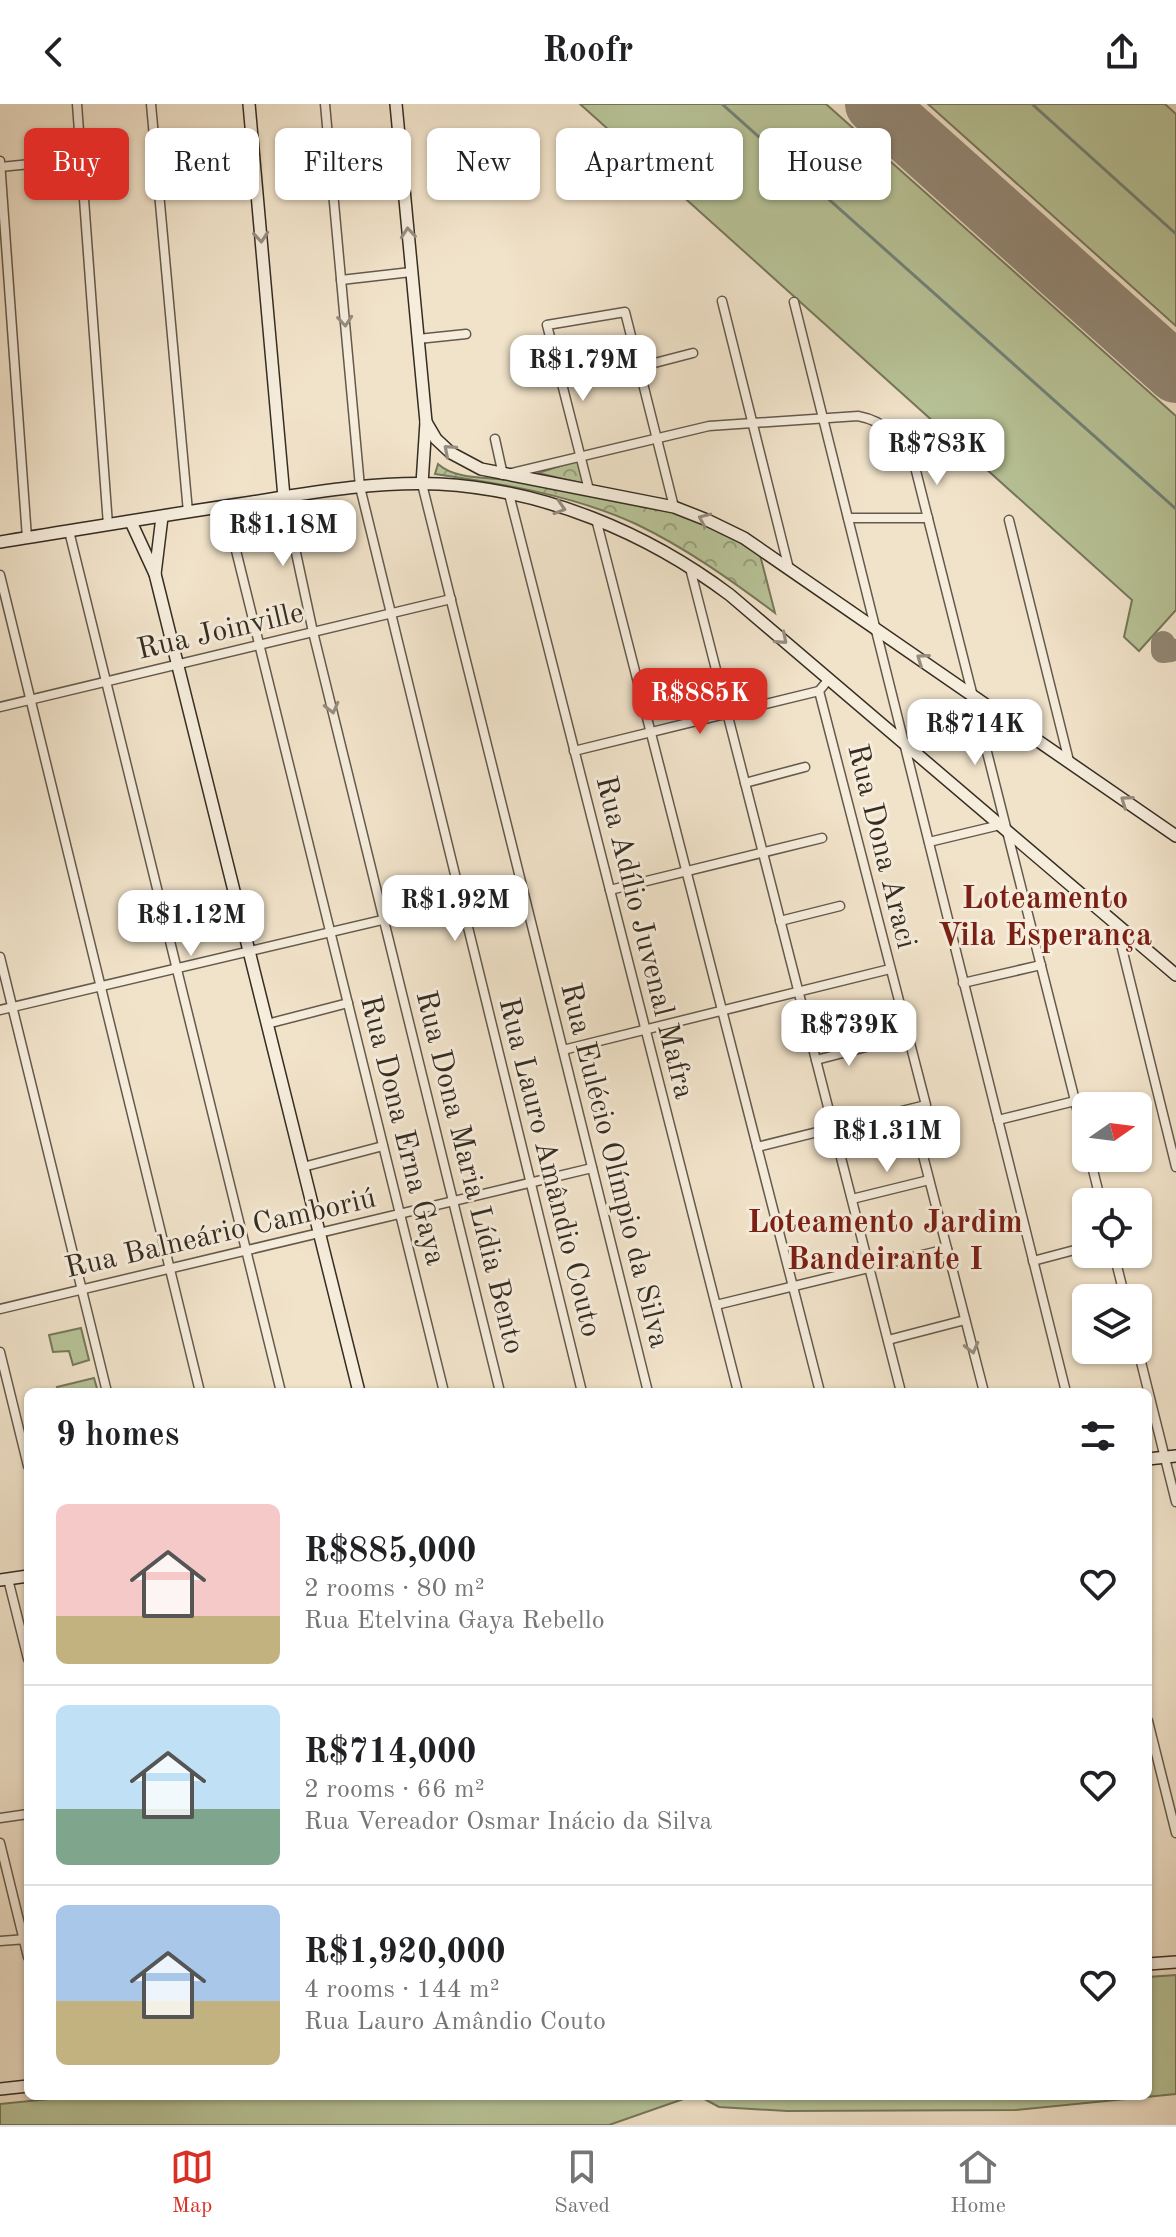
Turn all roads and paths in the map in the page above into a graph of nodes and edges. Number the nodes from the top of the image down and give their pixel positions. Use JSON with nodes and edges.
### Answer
{"nodes":[{"id":1,"x":77,"y":104,"type":"edge"},
{"id":2,"x":151,"y":104,"type":"edge"},
{"id":3,"x":249,"y":104,"type":"edge"},
{"id":4,"x":325,"y":104,"type":"edge"},
{"id":5,"x":396,"y":104,"type":"edge"},
{"id":6,"x":79,"y":128,"type":"edge"},
{"id":7,"x":24,"y":163,"type":"edge"},
{"id":8,"x":0,"y":165,"type":"edge"},
{"id":9,"x":84,"y":200,"type":"edge"},
{"id":10,"x":411,"y":272,"type":"junction"},
{"id":11,"x":341,"y":280,"type":"junction"},
{"id":12,"x":722,"y":301,"type":"dead end"},
{"id":13,"x":794,"y":302,"type":"dead end"},
{"id":14,"x":466,"y":334,"type":"dead end"},
{"id":15,"x":418,"y":339,"type":"junction"},
{"id":16,"x":693,"y":353,"type":"dead end"},
{"id":17,"x":639,"y":367,"type":"junction"},
{"id":18,"x":823,"y":418,"type":"junction"},
{"id":19,"x":426,"y":422,"type":"junction"},
{"id":20,"x":753,"y":423,"type":"junction"},
{"id":21,"x":657,"y":438,"type":"junction"},
{"id":22,"x":495,"y":439,"type":"dead end"},
{"id":23,"x":580,"y":457,"type":"junction"},
{"id":24,"x":503,"y":475,"type":"junction"},
{"id":25,"x":422,"y":484,"type":"junction"},
{"id":26,"x":360,"y":487,"type":"junction"},
{"id":27,"x":589,"y":490,"type":"junction"},
{"id":28,"x":509,"y":494,"type":"junction"},
{"id":29,"x":284,"y":497,"type":"junction"},
{"id":30,"x":225,"y":506,"type":"junction"},
{"id":31,"x":674,"y":507,"type":"junction"},
{"id":32,"x":188,"y":512,"type":"junction"},
{"id":33,"x":162,"y":517,"type":"junction"},
{"id":34,"x":848,"y":518,"type":"junction"},
{"id":35,"x":928,"y":518,"type":"junction"},
{"id":36,"x":596,"y":519,"type":"junction"},
{"id":37,"x":1009,"y":520,"type":"dead end"},
{"id":38,"x":131,"y":522,"type":"junction"},
{"id":39,"x":108,"y":525,"type":"junction"},
{"id":40,"x":69,"y":531,"type":"junction"},
{"id":41,"x":27,"y":538,"type":"junction"},
{"id":42,"x":0,"y":542,"type":"edge"},
{"id":43,"x":690,"y":567,"type":"junction"},
{"id":44,"x":789,"y":569,"type":"junction"},
{"id":45,"x":155,"y":574,"type":"junction"},
{"id":46,"x":0,"y":575,"type":"edge"},
{"id":47,"x":451,"y":599,"type":"junction"},
{"id":48,"x":391,"y":614,"type":"junction"},
{"id":49,"x":875,"y":626,"type":"junction"},
{"id":50,"x":313,"y":632,"type":"junction"},
{"id":51,"x":259,"y":645,"type":"junction"},
{"id":52,"x":177,"y":665,"type":"junction"},
{"id":53,"x":829,"y":679,"type":"junction"},
{"id":54,"x":106,"y":681,"type":"junction"},
{"id":55,"x":819,"y":691,"type":"junction"},
{"id":56,"x":973,"y":695,"type":"junction"},
{"id":57,"x":31,"y":700,"type":"junction"},
{"id":58,"x":0,"y":707,"type":"edge"},
{"id":59,"x":727,"y":713,"type":"junction"},
{"id":60,"x":650,"y":732,"type":"junction"},
{"id":61,"x":904,"y":743,"type":"junction"},
{"id":62,"x":574,"y":751,"type":"junction"},
{"id":63,"x":1069,"y":762,"type":"junction"},
{"id":64,"x":805,"y":767,"type":"dead end"},
{"id":65,"x":745,"y":783,"type":"junction"},
{"id":66,"x":1004,"y":828,"type":"junction"},
{"id":67,"x":1176,"y":836,"type":"edge"},
{"id":68,"x":822,"y":838,"type":"dead end"},
{"id":69,"x":929,"y":842,"type":"junction"},
{"id":70,"x":763,"y":852,"type":"junction"},
{"id":71,"x":686,"y":871,"type":"junction"},
{"id":72,"x":522,"y":887,"type":"junction"},
{"id":73,"x":610,"y":890,"type":"junction"},
{"id":74,"x":461,"y":901,"type":"junction"},
{"id":75,"x":840,"y":906,"type":"dead end"},
{"id":76,"x":384,"y":919,"type":"junction"},
{"id":77,"x":780,"y":921,"type":"junction"},
{"id":78,"x":1116,"y":923,"type":"junction"},
{"id":79,"x":330,"y":932,"type":"junction"},
{"id":80,"x":249,"y":951,"type":"junction"},
{"id":81,"x":0,"y":957,"type":"edge"},
{"id":82,"x":1041,"y":965,"type":"junction"},
{"id":83,"x":177,"y":968,"type":"junction"},
{"id":84,"x":890,"y":969,"type":"junction"},
{"id":85,"x":1176,"y":975,"type":"edge"},
{"id":86,"x":963,"y":983,"type":"junction"},
{"id":87,"x":101,"y":986,"type":"junction"},
{"id":88,"x":799,"y":991,"type":"junction"},
{"id":89,"x":348,"y":1003,"type":"junction"},
{"id":90,"x":12,"y":1007,"type":"junction"},
{"id":91,"x":0,"y":1010,"type":"edge"},
{"id":92,"x":722,"y":1010,"type":"junction"},
{"id":93,"x":267,"y":1024,"type":"junction"},
{"id":94,"x":645,"y":1029,"type":"junction"},
{"id":95,"x":874,"y":1045,"type":"dead end"},
{"id":96,"x":563,"y":1050,"type":"junction"},
{"id":97,"x":816,"y":1060,"type":"junction"},
{"id":98,"x":1073,"y":1092,"type":"edge"},
{"id":99,"x":1072,"y":1102,"type":"edge"},
{"id":100,"x":911,"y":1109,"type":"junction"},
{"id":101,"x":998,"y":1120,"type":"junction"},
{"id":102,"x":834,"y":1128,"type":"junction"},
{"id":103,"x":383,"y":1146,"type":"junction"},
{"id":104,"x":757,"y":1147,"type":"junction"},
{"id":105,"x":303,"y":1167,"type":"junction"},
{"id":106,"x":1176,"y":1167,"type":"edge"},
{"id":107,"x":592,"y":1168,"type":"junction"},
{"id":108,"x":929,"y":1180,"type":"junction"},
{"id":109,"x":530,"y":1183,"type":"junction"},
{"id":110,"x":852,"y":1199,"type":"junction"},
{"id":111,"x":453,"y":1201,"type":"junction"},
{"id":112,"x":400,"y":1214,"type":"junction"},
{"id":113,"x":319,"y":1233,"type":"junction"},
{"id":114,"x":947,"y":1249,"type":"junction"},
{"id":115,"x":246,"y":1250,"type":"junction"},
{"id":116,"x":1072,"y":1251,"type":"edge"},
{"id":117,"x":1033,"y":1261,"type":"junction"},
{"id":118,"x":170,"y":1268,"type":"junction"},
{"id":119,"x":869,"y":1268,"type":"junction"},
{"id":120,"x":793,"y":1287,"type":"junction"},
{"id":121,"x":82,"y":1290,"type":"junction"},
{"id":122,"x":716,"y":1305,"type":"junction"},
{"id":123,"x":0,"y":1309,"type":"edge"},
{"id":124,"x":965,"y":1320,"type":"junction"},
{"id":125,"x":888,"y":1340,"type":"junction"},
{"id":126,"x":0,"y":1352,"type":"edge"},
{"id":127,"x":1142,"y":1364,"type":"edge"},
{"id":128,"x":106,"y":1388,"type":"edge"},
{"id":129,"x":199,"y":1388,"type":"edge"},
{"id":130,"x":280,"y":1388,"type":"edge"},
{"id":131,"x":358,"y":1388,"type":"edge"},
{"id":132,"x":443,"y":1388,"type":"edge"},
{"id":133,"x":499,"y":1388,"type":"edge"},
{"id":134,"x":581,"y":1388,"type":"edge"},
{"id":135,"x":647,"y":1388,"type":"edge"},
{"id":136,"x":737,"y":1388,"type":"edge"},
{"id":137,"x":819,"y":1388,"type":"edge"},
{"id":138,"x":900,"y":1388,"type":"edge"},
{"id":139,"x":979,"y":1388,"type":"edge"},
{"id":140,"x":1065,"y":1388,"type":"edge"},
{"id":141,"x":1149,"y":1388,"type":"edge"},
{"id":142,"x":1152,"y":1397,"type":"edge"},
{"id":143,"x":24,"y":1450,"type":"edge"},
{"id":144,"x":1170,"y":1457,"type":"edge"},
{"id":145,"x":1176,"y":1502,"type":"edge"},
{"id":146,"x":24,"y":1576,"type":"edge"},
{"id":147,"x":4,"y":1579,"type":"edge"},
{"id":148,"x":24,"y":1646,"type":"edge"},
{"id":149,"x":1152,"y":1737,"type":"edge"},
{"id":150,"x":24,"y":1815,"type":"edge"},
{"id":151,"x":0,"y":1818,"type":"edge"},
{"id":152,"x":1176,"y":1833,"type":"edge"},
{"id":153,"x":0,"y":1843,"type":"edge"},
{"id":154,"x":24,"y":1932,"type":"edge"},
{"id":155,"x":24,"y":1939,"type":"edge"},
{"id":156,"x":0,"y":1941,"type":"edge"},
{"id":157,"x":1176,"y":1962,"type":"edge"},
{"id":158,"x":1152,"y":1964,"type":"edge"},
{"id":159,"x":24,"y":2086,"type":"edge"},
{"id":160,"x":0,"y":2089,"type":"edge"}],
"edges":[{"from":1,"to":6,"type":"street"},
{"from":2,"to":32,"type":"street"},
{"from":3,"to":29,"type":"main road","one_way":true},
{"from":4,"to":11,"type":"street","name":"Rua Lauro Amândio Couto"},
{"from":10,"to":5,"type":"main road","one_way":true},
{"from":7,"to":8,"type":"street"},
{"from":8,"to":41,"type":"street"},
{"from":9,"to":39,"type":"street"},
{"from":10,"to":11,"type":"street"},
{"from":10,"to":15,"type":"main road"},
{"from":11,"to":26,"type":"street","name":"Rua Lauro Amândio Couto","one_way":true},
{"from":12,"to":20,"type":"street"},
{"from":13,"to":18,"type":"street"},
{"from":14,"to":15,"type":"street"},
{"from":15,"to":19,"type":"main road"},
{"from":16,"to":17,"type":"street"},
{"from":17,"to":21,"type":"street"},
{"from":17,"to":23,"type":"street"},
{"from":18,"to":20,"type":"street"},
{"from":18,"to":34,"type":"street"},
{"from":18,"to":35,"type":"street"},
{"from":24,"to":19,"type":"main road","one_way":true},
{"from":19,"to":25,"type":"main road"},
{"from":20,"to":21,"type":"street"},
{"from":20,"to":44,"type":"street"},
{"from":21,"to":23,"type":"street"},
{"from":21,"to":31,"type":"street"},
{"from":22,"to":24,"type":"street"},
{"from":23,"to":24,"type":"street"},
{"from":23,"to":27,"type":"street"},
{"from":24,"to":27,"type":"main road"},
{"from":25,"to":26,"type":"main road"},
{"from":25,"to":28,"type":"main road"},
{"from":25,"to":47,"type":"street","name":"Rua Eulécio Olímpio da Silva"},
{"from":26,"to":29,"type":"main road"},
{"from":26,"to":48,"type":"street","name":"Rua Lauro Amândio Couto"},
{"from":27,"to":31,"type":"main road"},
{"from":28,"to":36,"type":"main road","one_way":true},
{"from":28,"to":62,"type":"street","name":"Rua Adílio Juvenal Mafra"},
{"from":29,"to":30,"type":"main road"},
{"from":29,"to":50,"type":"street","name":"Rua Dona Maria Lídia Bento"},
{"from":30,"to":32,"type":"main road"},
{"from":30,"to":51,"type":"street","name":"Rua Dona Erna Gaya"},
{"from":44,"to":31,"type":"main road","one_way":true},
{"from":32,"to":33,"type":"main road"},
{"from":33,"to":38,"type":"main road"},
{"from":33,"to":45,"type":"main road"},
{"from":34,"to":35,"type":"street"},
{"from":34,"to":49,"type":"street"},
{"from":35,"to":56,"type":"street"},
{"from":36,"to":43,"type":"main road"},
{"from":36,"to":60,"type":"street"},
{"from":37,"to":63,"type":"street"},
{"from":38,"to":39,"type":"main road"},
{"from":38,"to":45,"type":"main road"},
{"from":39,"to":40,"type":"main road"},
{"from":40,"to":41,"type":"main road"},
{"from":40,"to":54,"type":"street"},
{"from":41,"to":42,"type":"main road"},
{"from":43,"to":53,"type":"main road","one_way":true},
{"from":43,"to":59,"type":"street"},
{"from":44,"to":49,"type":"main road"},
{"from":45,"to":52,"type":"main road"},
{"from":46,"to":57,"type":"street"},
{"from":47,"to":48,"type":"street","name":"Rua Joinville"},
{"from":47,"to":72,"type":"street","name":"Rua Eulécio Olímpio da Silva"},
{"from":48,"to":50,"type":"street","name":"Rua Joinville"},
{"from":48,"to":74,"type":"street","name":"Rua Lauro Amândio Couto"},
{"from":56,"to":49,"type":"main road","one_way":true},
{"from":49,"to":61,"type":"street"},
{"from":50,"to":51,"type":"street","name":"Rua Joinville"},
{"from":50,"to":76,"type":"street","name":"Rua Dona Maria Lídia Bento","one_way":true},
{"from":51,"to":52,"type":"street","name":"Rua Joinville"},
{"from":51,"to":79,"type":"street","name":"Rua Dona Erna Gaya"},
{"from":52,"to":54,"type":"street","name":"Rua Joinville"},
{"from":52,"to":80,"type":"main road"},
{"from":53,"to":55,"type":"street"},
{"from":53,"to":61,"type":"main road"},
{"from":54,"to":57,"type":"street","name":"Rua Joinville"},
{"from":54,"to":83,"type":"street"},
{"from":55,"to":59,"type":"street"},
{"from":55,"to":84,"type":"street","name":"Rua Dona Araci"},
{"from":56,"to":63,"type":"main road"},
{"from":56,"to":66,"type":"street"},
{"from":57,"to":58,"type":"street","name":"Rua Joinville"},
{"from":57,"to":87,"type":"street"},
{"from":59,"to":60,"type":"street"},
{"from":59,"to":65,"type":"street"},
{"from":60,"to":62,"type":"street"},
{"from":60,"to":71,"type":"street"},
{"from":61,"to":66,"type":"main road"},
{"from":61,"to":69,"type":"street"},
{"from":62,"to":73,"type":"street","name":"Rua Adílio Juvenal Mafra"},
{"from":67,"to":63,"type":"main road","one_way":true},
{"from":64,"to":65,"type":"street"},
{"from":65,"to":70,"type":"street"},
{"from":66,"to":69,"type":"street"},
{"from":66,"to":78,"type":"main road"},
{"from":66,"to":82,"type":"street"},
{"from":68,"to":70,"type":"street"},
{"from":69,"to":86,"type":"street"},
{"from":70,"to":71,"type":"street"},
{"from":70,"to":77,"type":"street"},
{"from":71,"to":73,"type":"street"},
{"from":71,"to":92,"type":"street"},
{"from":72,"to":74,"type":"street"},
{"from":72,"to":96,"type":"street","name":"Rua Eulécio Olímpio da Silva"},
{"from":73,"to":94,"type":"street","name":"Rua Adílio Juvenal Mafra"},
{"from":74,"to":76,"type":"street"},
{"from":74,"to":109,"type":"street","name":"Rua Lauro Amândio Couto"},
{"from":75,"to":77,"type":"street"},
{"from":76,"to":79,"type":"street"},
{"from":76,"to":111,"type":"street","name":"Rua Dona Maria Lídia Bento"},
{"from":77,"to":88,"type":"street"},
{"from":78,"to":85,"type":"main road"},
{"from":78,"to":106,"type":"street"},
{"from":79,"to":80,"type":"street"},
{"from":79,"to":89,"type":"street","name":"Rua Dona Erna Gaya"},
{"from":80,"to":83,"type":"street"},
{"from":80,"to":93,"type":"main road"},
{"from":81,"to":90,"type":"street"},
{"from":82,"to":86,"type":"street"},
{"from":82,"to":98,"type":"street"},
{"from":83,"to":87,"type":"street"},
{"from":83,"to":115,"type":"street"},
{"from":84,"to":88,"type":"street"},
{"from":84,"to":100,"type":"street","name":"Rua Dona Araci"},
{"from":86,"to":101,"type":"street"},
{"from":87,"to":90,"type":"street"},
{"from":87,"to":118,"type":"street"},
{"from":88,"to":92,"type":"street"},
{"from":88,"to":97,"type":"street"},
{"from":89,"to":93,"type":"street"},
{"from":89,"to":103,"type":"street","name":"Rua Dona Erna Gaya"},
{"from":90,"to":91,"type":"street"},
{"from":90,"to":121,"type":"street"},
{"from":92,"to":94,"type":"street"},
{"from":92,"to":104,"type":"street"},
{"from":93,"to":105,"type":"main road"},
{"from":94,"to":96,"type":"street"},
{"from":94,"to":122,"type":"street","name":"Rua Adílio Juvenal Mafra"},
{"from":95,"to":97,"type":"street"},
{"from":96,"to":107,"type":"street","name":"Rua Eulécio Olímpio da Silva"},
{"from":97,"to":102,"type":"street"},
{"from":99,"to":101,"type":"street"},
{"from":100,"to":102,"type":"street"},
{"from":100,"to":108,"type":"street"},
{"from":101,"to":117,"type":"street"},
{"from":102,"to":104,"type":"street"},
{"from":102,"to":110,"type":"street"},
{"from":103,"to":105,"type":"street"},
{"from":103,"to":112,"type":"street","name":"Rua Dona Erna Gaya"},
{"from":104,"to":120,"type":"street"},
{"from":105,"to":113,"type":"main road"},
{"from":107,"to":109,"type":"street","name":"Rua Balneário Camboriú"},
{"from":107,"to":135,"type":"street","name":"Rua Eulécio Olímpio da Silva"},
{"from":108,"to":110,"type":"street"},
{"from":108,"to":114,"type":"street"},
{"from":109,"to":111,"type":"street","name":"Rua Balneário Camboriú"},
{"from":109,"to":134,"type":"street","name":"Rua Lauro Amândio Couto"},
{"from":110,"to":119,"type":"street"},
{"from":111,"to":112,"type":"street","name":"Rua Balneário Camboriú"},
{"from":111,"to":133,"type":"street","name":"Rua Dona Maria Lídia Bento"},
{"from":112,"to":113,"type":"street","name":"Rua Balneário Camboriú"},
{"from":112,"to":132,"type":"street","name":"Rua Dona Erna Gaya"},
{"from":113,"to":115,"type":"street","name":"Rua Balneário Camboriú"},
{"from":113,"to":131,"type":"main road"},
{"from":114,"to":119,"type":"street"},
{"from":114,"to":124,"type":"street"},
{"from":115,"to":118,"type":"street","name":"Rua Balneário Camboriú"},
{"from":115,"to":130,"type":"street"},
{"from":116,"to":117,"type":"street"},
{"from":117,"to":140,"type":"street"},
{"from":118,"to":121,"type":"street","name":"Rua Balneário Camboriú"},
{"from":118,"to":129,"type":"street"},
{"from":119,"to":120,"type":"street"},
{"from":119,"to":125,"type":"street"},
{"from":120,"to":122,"type":"street"},
{"from":120,"to":137,"type":"street"},
{"from":121,"to":123,"type":"street","name":"Rua Balneário Camboriú"},
{"from":121,"to":128,"type":"street"},
{"from":122,"to":136,"type":"street","name":"Rua Adílio Juvenal Mafra"},
{"from":124,"to":125,"type":"street"},
{"from":124,"to":139,"type":"street","one_way":true},
{"from":125,"to":138,"type":"street"},
{"from":126,"to":143,"type":"street"},
{"from":127,"to":141,"type":"street"},
{"from":142,"to":144,"type":"street"},
{"from":144,"to":145,"type":"street"},
{"from":146,"to":147,"type":"main road"},
{"from":147,"to":148,"type":"street"},
{"from":149,"to":152,"type":"street"},
{"from":150,"to":151,"type":"street"},
{"from":153,"to":154,"type":"street"},
{"from":155,"to":156,"type":"street"},
{"from":157,"to":158,"type":"main road"},
{"from":159,"to":160,"type":"main road"}]}
